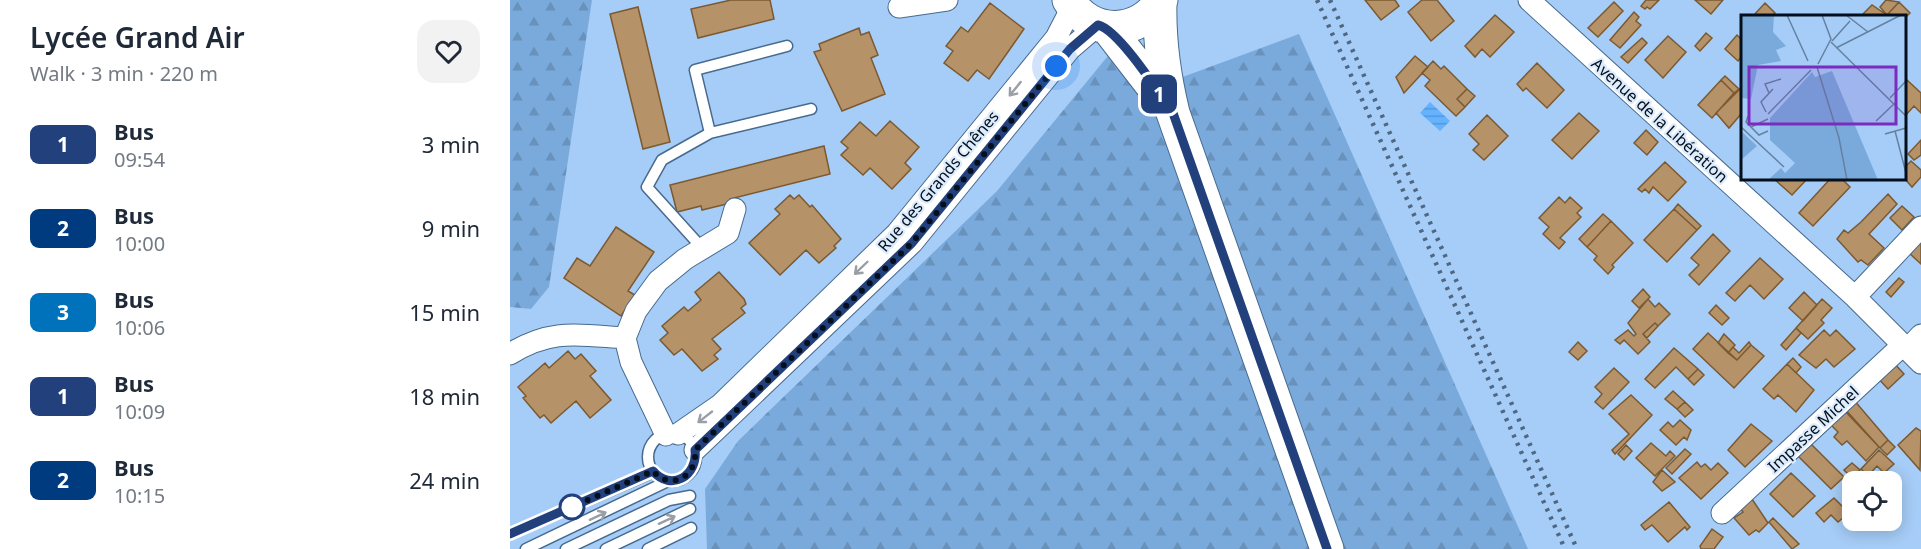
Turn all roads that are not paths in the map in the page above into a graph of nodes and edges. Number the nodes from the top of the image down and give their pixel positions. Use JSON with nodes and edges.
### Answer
{"nodes":[{"id":1,"x":946,"y":0,"type":"edge"},
{"id":2,"x":1529,"y":0,"type":"edge"},
{"id":3,"x":1161,"y":1,"type":"edge"},
{"id":4,"x":899,"y":7,"type":"dead end"},
{"id":5,"x":1086,"y":15,"type":"edge"},
{"id":6,"x":787,"y":46,"type":"dead end"},
{"id":7,"x":811,"y":109,"type":"dead end"},
{"id":8,"x":1173,"y":113,"type":"junction"},
{"id":9,"x":710,"y":133,"type":"junction"},
{"id":10,"x":735,"y":209,"type":"dead end"},
{"id":11,"x":1921,"y":227,"type":"edge"},
{"id":12,"x":702,"y":249,"type":"junction"},
{"id":13,"x":1855,"y":297,"type":"junction"},
{"id":14,"x":625,"y":338,"type":"junction"},
{"id":15,"x":1914,"y":348,"type":"edge"},
{"id":16,"x":510,"y":354,"type":"edge"},
{"id":17,"x":672,"y":434,"type":"junction"},
{"id":18,"x":695,"y":450,"type":"junction"},
{"id":19,"x":653,"y":471,"type":"junction"},
{"id":20,"x":668,"y":481,"type":"junction"},
{"id":21,"x":690,"y":496,"type":"dead end"},
{"id":22,"x":690,"y":509,"type":"dead end"},
{"id":23,"x":1722,"y":513,"type":"dead end"},
{"id":24,"x":692,"y":528,"type":"dead end"},
{"id":25,"x":510,"y":534,"type":"edge"},
{"id":26,"x":526,"y":549,"type":"edge"},
{"id":27,"x":566,"y":549,"type":"edge"},
{"id":28,"x":606,"y":549,"type":"edge"},
{"id":29,"x":648,"y":549,"type":"edge"},
{"id":30,"x":1327,"y":549,"type":"edge"}],
"edges":[{"from":1,"to":4,"type":"street"},
{"from":2,"to":13,"type":"street","name":"Avenue de la Libération"},
{"from":3,"to":5,"type":"main road"},
{"from":3,"to":8,"type":"main road"},
{"from":5,"to":8,"type":"main road"},
{"from":5,"to":17,"type":"street","name":"Rue des Grands Chênes","one_way":true},
{"from":5,"to":18,"type":"street","name":"Rue des Grands Chênes"},
{"from":6,"to":9,"type":"lane"},
{"from":7,"to":9,"type":"lane"},
{"from":8,"to":30,"type":"main road"},
{"from":9,"to":12,"type":"lane"},
{"from":10,"to":12,"type":"street"},
{"from":11,"to":13,"type":"street"},
{"from":12,"to":14,"type":"street"},
{"from":13,"to":15,"type":"street","name":"Avenue de la Libération"},
{"from":14,"to":16,"type":"street"},
{"from":14,"to":17,"type":"street"},
{"from":15,"to":23,"type":"street","name":"Impasse Michel"},
{"from":17,"to":18,"type":"lane"},
{"from":17,"to":19,"type":"lane"},
{"from":18,"to":20,"type":"lane"},
{"from":19,"to":20,"type":"lane"},
{"from":19,"to":25,"type":"lane"},
{"from":26,"to":20,"type":"lane","one_way":true},
{"from":21,"to":27,"type":"lane"},
{"from":28,"to":22,"type":"lane","one_way":true},
{"from":24,"to":29,"type":"lane"}]}
